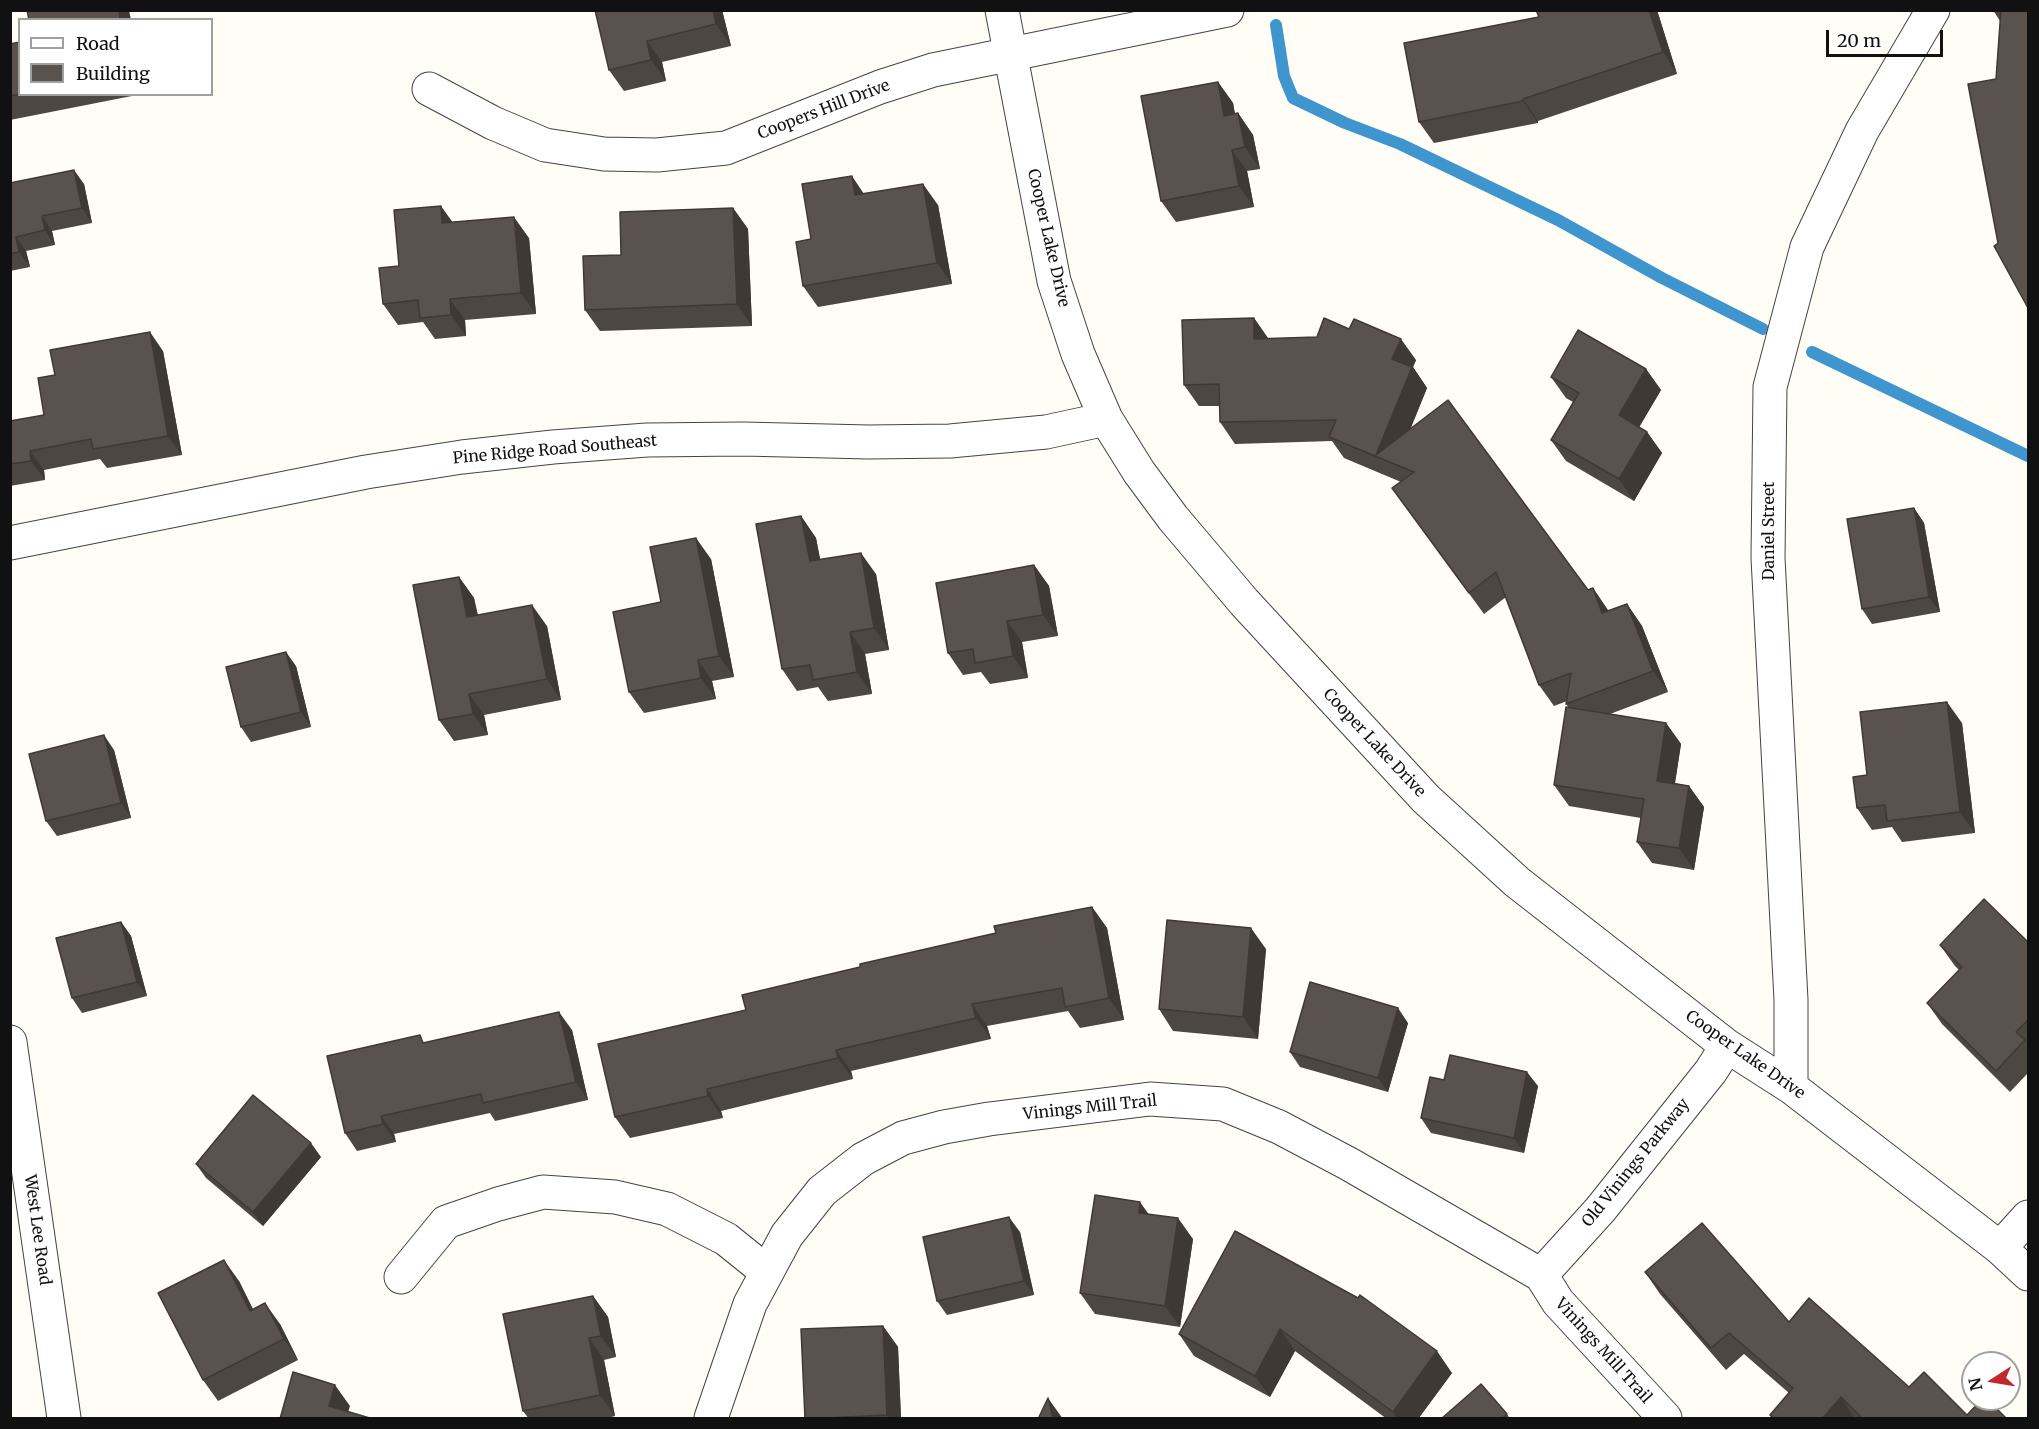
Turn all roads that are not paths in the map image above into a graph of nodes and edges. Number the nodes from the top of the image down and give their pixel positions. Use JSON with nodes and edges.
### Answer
{"nodes":[{"id":1,"x":1002,"y":10,"type":"edge"},
{"id":2,"x":1227,"y":10,"type":"edge"},
{"id":3,"x":1932,"y":10,"type":"edge"},
{"id":4,"x":1009,"y":53,"type":"junction"},
{"id":5,"x":429,"y":89,"type":"dead end"},
{"id":6,"x":1106,"y":419,"type":"junction"},
{"id":7,"x":10,"y":543,"type":"edge"},
{"id":8,"x":10,"y":1042,"type":"edge"},
{"id":9,"x":1727,"y":1046,"type":"junction"},
{"id":10,"x":1791,"y":1087,"type":"junction"},
{"id":11,"x":2028,"y":1217,"type":"edge"},
{"id":12,"x":2000,"y":1248,"type":"junction"},
{"id":13,"x":767,"y":1272,"type":"junction"},
{"id":14,"x":2028,"y":1274,"type":"edge"},
{"id":15,"x":1541,"y":1275,"type":"junction"},
{"id":16,"x":401,"y":1277,"type":"dead end"},
{"id":17,"x":64,"y":1419,"type":"edge"},
{"id":18,"x":711,"y":1419,"type":"edge"},
{"id":19,"x":1665,"y":1419,"type":"edge"}],
"edges":[{"from":1,"to":4,"type":"street","name":"Cooper Lake Drive"},
{"from":2,"to":4,"type":"street","name":"Coopers Hill Drive"},
{"from":3,"to":10,"type":"street","name":"Daniel Street"},
{"from":4,"to":5,"type":"street","name":"Coopers Hill Drive"},
{"from":4,"to":6,"type":"street","name":"Cooper Lake Drive"},
{"from":6,"to":7,"type":"street","name":"Pine Ridge Road Southeast"},
{"from":6,"to":9,"type":"street","name":"Cooper Lake Drive"},
{"from":8,"to":17,"type":"street","name":"West Lee Road"},
{"from":9,"to":10,"type":"street","name":"Cooper Lake Drive"},
{"from":9,"to":15,"type":"street","name":"Old Vinings Parkway"},
{"from":10,"to":12,"type":"street","name":"Cooper Lake Drive"},
{"from":11,"to":12,"type":"street"},
{"from":12,"to":14,"type":"street","name":"Cooper Lake Drive"},
{"from":13,"to":15,"type":"street","name":"Vinings Mill Trail"},
{"from":13,"to":16,"type":"street"},
{"from":13,"to":18,"type":"street","name":"Vinings Mill Trail"},
{"from":15,"to":19,"type":"street","name":"Vinings Mill Trail"}]}
